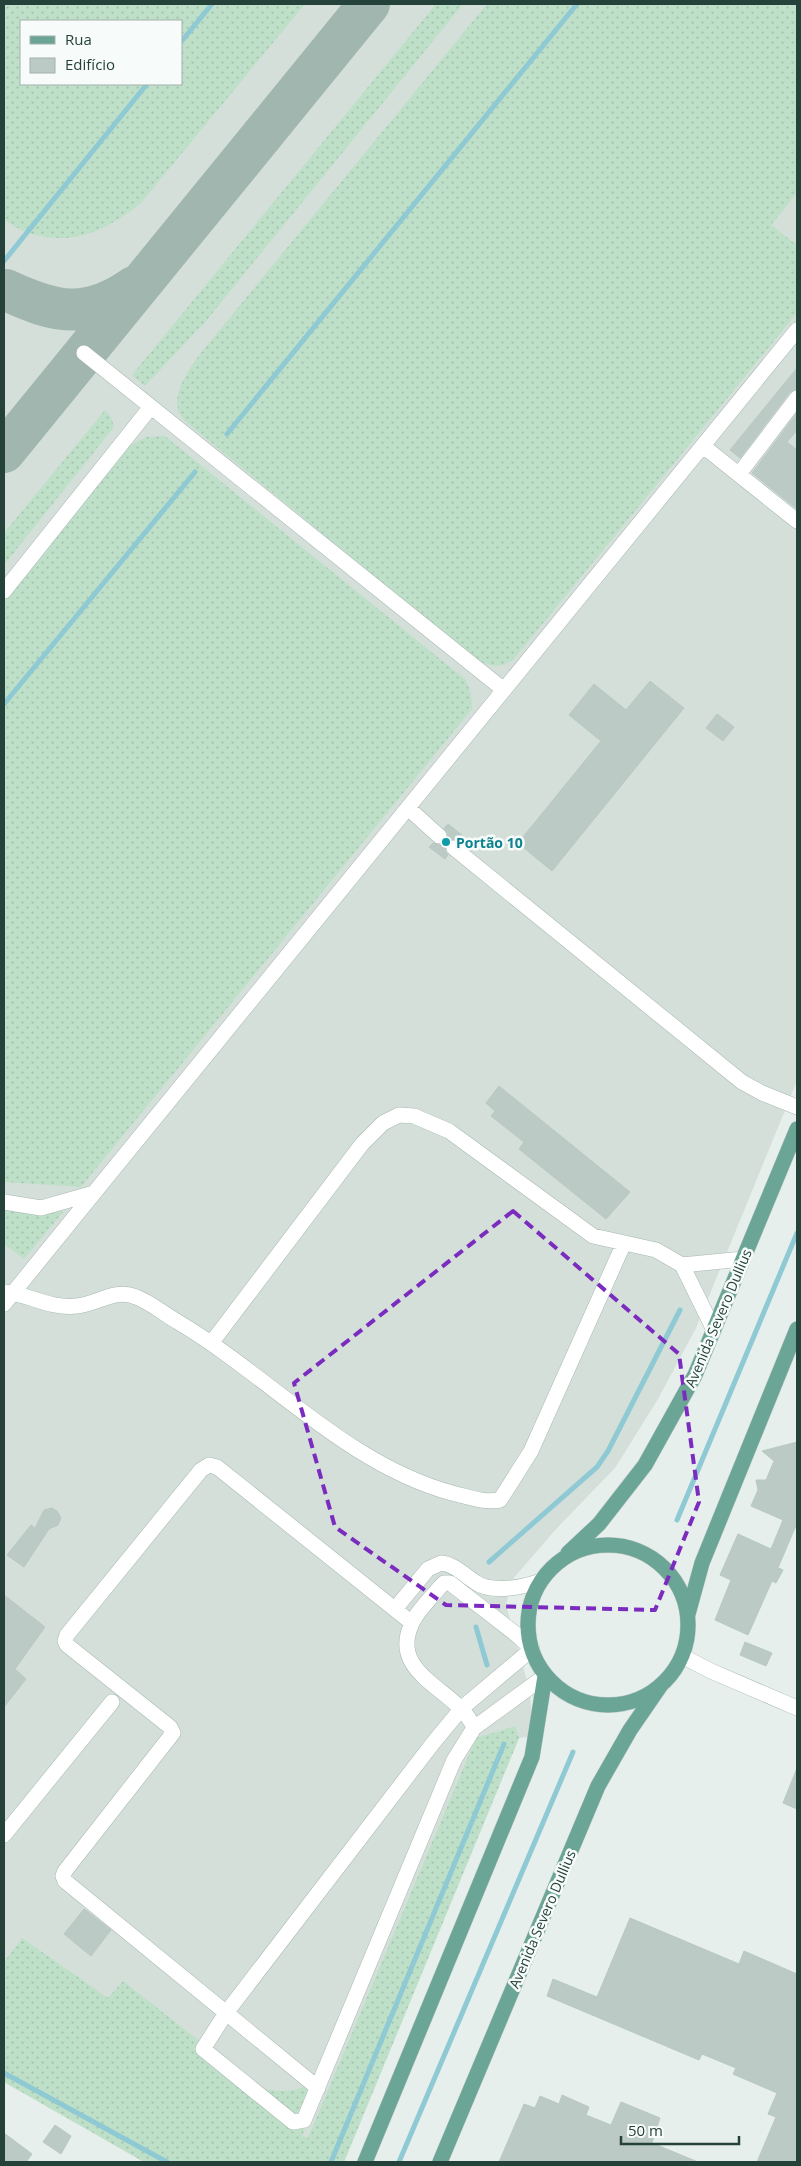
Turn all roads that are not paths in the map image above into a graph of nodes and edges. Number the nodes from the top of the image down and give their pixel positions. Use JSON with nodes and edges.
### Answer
{"nodes":[{"id":1,"x":797,"y":330,"type":"edge"},
{"id":2,"x":84,"y":353,"type":"dead end"},
{"id":3,"x":797,"y":398,"type":"edge"},
{"id":4,"x":150,"y":408,"type":"junction"},
{"id":5,"x":703,"y":446,"type":"junction"},
{"id":6,"x":739,"y":474,"type":"junction"},
{"id":7,"x":797,"y":522,"type":"edge"},
{"id":8,"x":4,"y":591,"type":"edge"},
{"id":9,"x":504,"y":690,"type":"junction"},
{"id":10,"x":408,"y":808,"type":"junction"},
{"id":11,"x":439,"y":836,"type":"dead end"},
{"id":12,"x":454,"y":848,"type":"dead end"},
{"id":13,"x":797,"y":1107,"type":"edge"},
{"id":14,"x":797,"y":1129,"type":"edge"},
{"id":15,"x":94,"y":1193,"type":"junction"},
{"id":16,"x":4,"y":1202,"type":"edge"},
{"id":17,"x":624,"y":1243,"type":"junction"},
{"id":18,"x":743,"y":1259,"type":"junction"},
{"id":19,"x":682,"y":1265,"type":"junction"},
{"id":20,"x":7,"y":1296,"type":"edge"},
{"id":21,"x":797,"y":1329,"type":"edge"},
{"id":22,"x":714,"y":1330,"type":"junction"},
{"id":23,"x":212,"y":1342,"type":"junction"},
{"id":24,"x":558,"y":1563,"type":"junction"},
{"id":25,"x":541,"y":1581,"type":"junction"},
{"id":26,"x":395,"y":1609,"type":"junction"},
{"id":27,"x":687,"y":1615,"type":"junction"},
{"id":28,"x":412,"y":1622,"type":"junction"},
{"id":29,"x":532,"y":1649,"type":"junction"},
{"id":30,"x":682,"y":1656,"type":"junction"},
{"id":31,"x":545,"y":1676,"type":"junction"},
{"id":32,"x":661,"y":1685,"type":"junction"},
{"id":33,"x":112,"y":1702,"type":"dead end"},
{"id":34,"x":462,"y":1708,"type":"junction"},
{"id":35,"x":797,"y":1708,"type":"edge"},
{"id":36,"x":474,"y":1728,"type":"junction"},
{"id":37,"x":433,"y":1743,"type":"junction"},
{"id":38,"x":454,"y":1760,"type":"junction"},
{"id":39,"x":4,"y":1835,"type":"edge"},
{"id":40,"x":226,"y":2013,"type":"junction"},
{"id":41,"x":318,"y":2088,"type":"junction"},
{"id":42,"x":365,"y":2162,"type":"edge"},
{"id":43,"x":440,"y":2162,"type":"edge"}],
"edges":[{"from":1,"to":5,"type":"street"},
{"from":2,"to":4,"type":"street"},
{"from":3,"to":6,"type":"street"},
{"from":4,"to":8,"type":"street"},
{"from":4,"to":9,"type":"street"},
{"from":5,"to":6,"type":"street"},
{"from":5,"to":9,"type":"street"},
{"from":6,"to":7,"type":"street"},
{"from":9,"to":10,"type":"street"},
{"from":10,"to":11,"type":"street"},
{"from":10,"to":15,"type":"street"},
{"from":12,"to":13,"type":"street"},
{"from":14,"to":18,"type":"main road","name":"Avenida Severo Dullius"},
{"from":15,"to":16,"type":"street"},
{"from":15,"to":20,"type":"street"},
{"from":17,"to":19,"type":"street"},
{"from":17,"to":23,"type":"street"},
{"from":17,"to":23,"type":"street"},
{"from":18,"to":19,"type":"street"},
{"from":18,"to":22,"type":"main road","name":"Avenida Severo Dullius"},
{"from":19,"to":22,"type":"street"},
{"from":20,"to":23,"type":"street"},
{"from":21,"to":27,"type":"main road"},
{"from":22,"to":24,"type":"main road","name":"Avenida Severo Dullius"},
{"from":24,"to":25,"type":"main road"},
{"from":24,"to":27,"type":"main road"},
{"from":25,"to":26,"type":"street"},
{"from":25,"to":29,"type":"main road"},
{"from":26,"to":28,"type":"street"},
{"from":26,"to":40,"type":"street"},
{"from":27,"to":30,"type":"main road"},
{"from":28,"to":29,"type":"street"},
{"from":28,"to":34,"type":"street"},
{"from":29,"to":31,"type":"main road"},
{"from":29,"to":34,"type":"street"},
{"from":30,"to":32,"type":"main road"},
{"from":30,"to":35,"type":"street"},
{"from":31,"to":32,"type":"main road"},
{"from":31,"to":36,"type":"street"},
{"from":31,"to":42,"type":"main road"},
{"from":32,"to":43,"type":"main road","name":"Avenida Severo Dullius"},
{"from":33,"to":39,"type":"street"},
{"from":34,"to":36,"type":"street"},
{"from":34,"to":37,"type":"street"},
{"from":36,"to":38,"type":"street"},
{"from":37,"to":38,"type":"street"},
{"from":37,"to":40,"type":"street"},
{"from":38,"to":41,"type":"street"},
{"from":40,"to":41,"type":"street"},
{"from":40,"to":41,"type":"street"}]}
